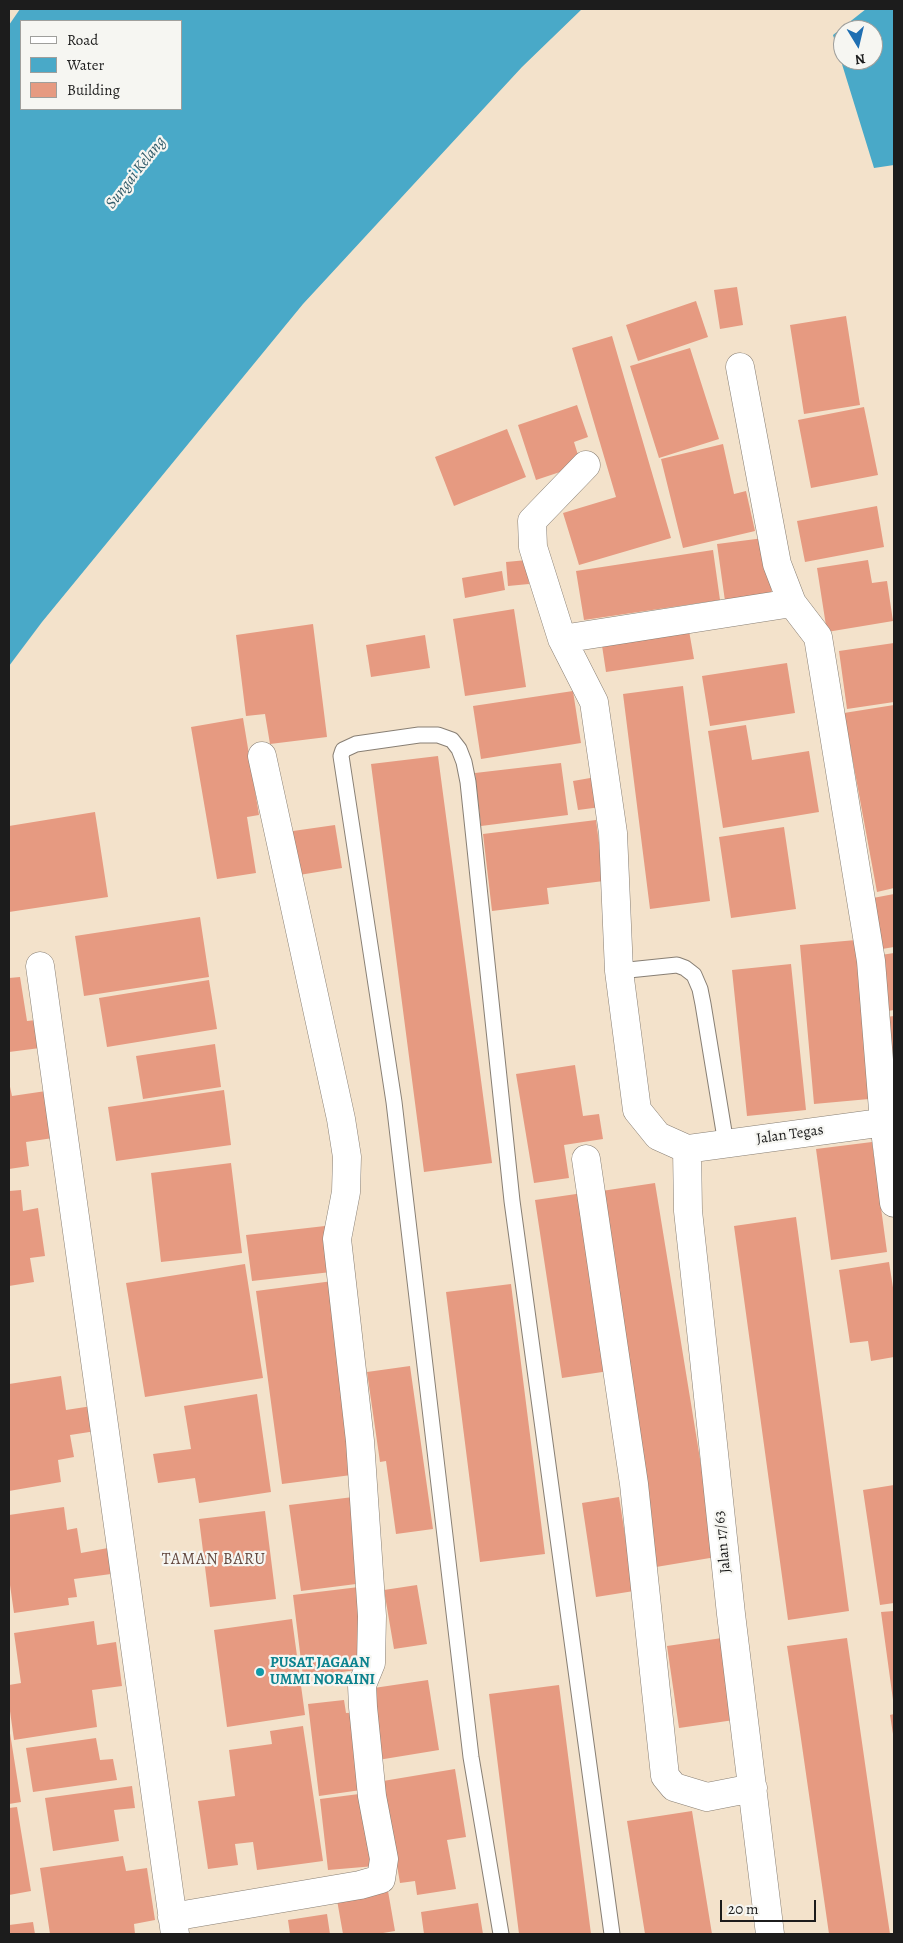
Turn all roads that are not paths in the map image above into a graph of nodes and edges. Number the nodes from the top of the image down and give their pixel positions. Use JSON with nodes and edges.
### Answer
{"nodes":[{"id":1,"x":740,"y":367,"type":"dead end"},
{"id":2,"x":586,"y":465,"type":"dead end"},
{"id":3,"x":792,"y":603,"type":"junction"},
{"id":4,"x":562,"y":639,"type":"junction"},
{"id":5,"x":262,"y":756,"type":"dead end"},
{"id":6,"x":40,"y":966,"type":"dead end"},
{"id":7,"x":619,"y":971,"type":"junction"},
{"id":8,"x":889,"y":1121,"type":"edge"},
{"id":9,"x":726,"y":1144,"type":"junction"},
{"id":10,"x":687,"y":1149,"type":"junction"},
{"id":11,"x":586,"y":1160,"type":"dead end"},
{"id":12,"x":894,"y":1203,"type":"edge"},
{"id":13,"x":753,"y":1788,"type":"junction"},
{"id":14,"x":173,"y":1925,"type":"edge"},
{"id":15,"x":501,"y":1934,"type":"edge"},
{"id":16,"x":612,"y":1934,"type":"edge"},
{"id":17,"x":770,"y":1934,"type":"edge"}],
"edges":[{"from":1,"to":3,"type":"street"},
{"from":2,"to":4,"type":"street"},
{"from":3,"to":4,"type":"street"},
{"from":3,"to":8,"type":"street"},
{"from":4,"to":7,"type":"street"},
{"from":5,"to":14,"type":"street"},
{"from":6,"to":14,"type":"street"},
{"from":7,"to":9,"type":"lane"},
{"from":7,"to":10,"type":"street"},
{"from":8,"to":9,"type":"street","name":"Jalan Tegas"},
{"from":8,"to":12,"type":"street"},
{"from":9,"to":10,"type":"street","name":"Jalan Tegas"},
{"from":10,"to":13,"type":"street","name":"Jalan 17/63"},
{"from":11,"to":13,"type":"street"},
{"from":13,"to":17,"type":"street","name":"Jalan 17/63"},
{"from":15,"to":16,"type":"lane"}]}
